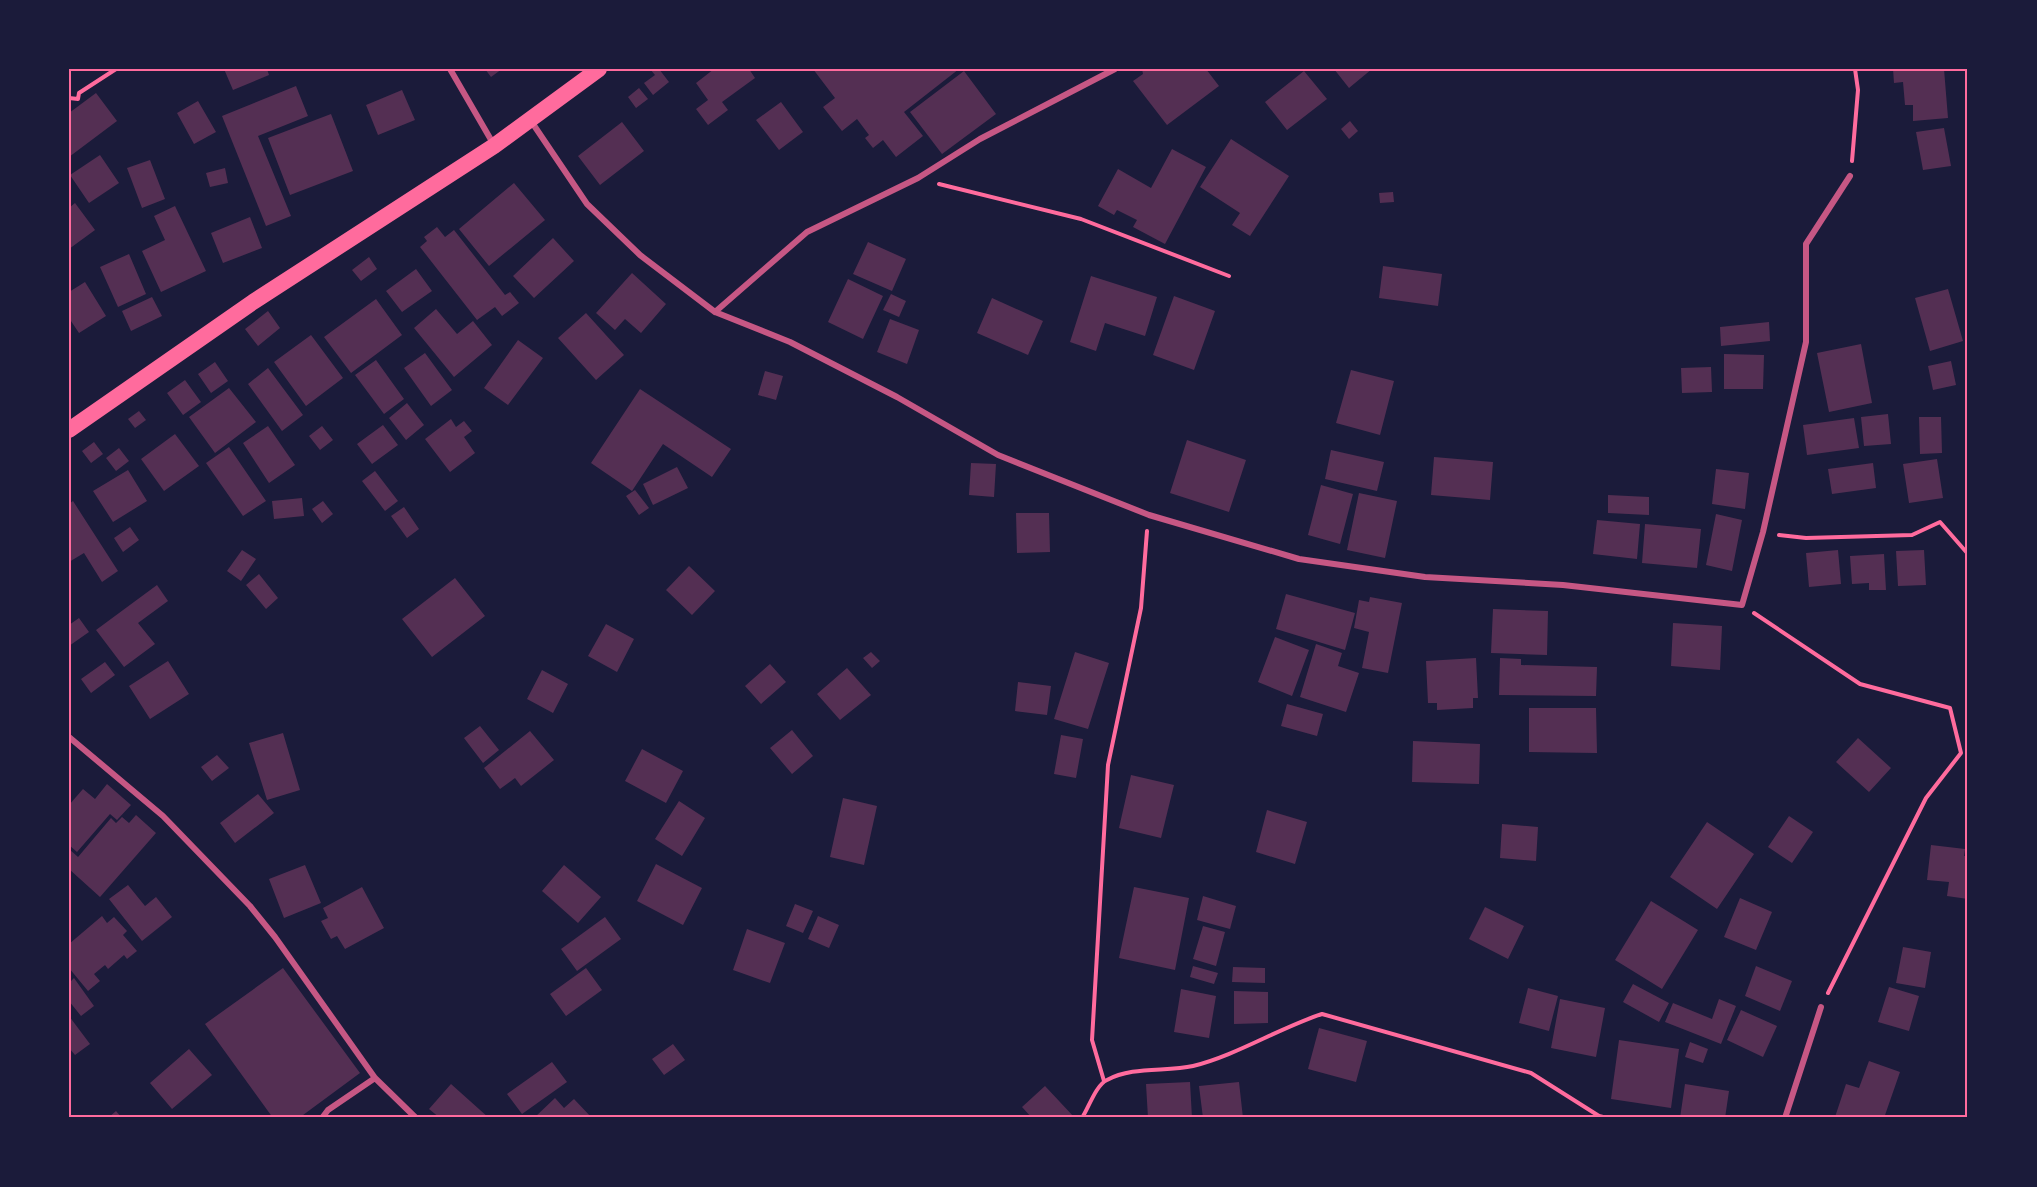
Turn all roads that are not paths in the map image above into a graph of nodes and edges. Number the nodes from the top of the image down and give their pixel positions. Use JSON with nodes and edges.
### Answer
{"nodes":[{"id":1,"x":450,"y":69,"type":"edge"},
{"id":2,"x":599,"y":69,"type":"edge"},
{"id":3,"x":1115,"y":69,"type":"edge"},
{"id":4,"x":530,"y":120,"type":"junction"},
{"id":5,"x":494,"y":146,"type":"junction"},
{"id":6,"x":1850,"y":176,"type":"road end"},
{"id":7,"x":715,"y":312,"type":"junction"},
{"id":8,"x":69,"y":430,"type":"edge"},
{"id":9,"x":70,"y":741,"type":"edge"},
{"id":10,"x":1821,"y":1007,"type":"road end"},
{"id":11,"x":375,"y":1078,"type":"junction"},
{"id":12,"x":322,"y":1118,"type":"edge"},
{"id":13,"x":416,"y":1118,"type":"edge"},
{"id":14,"x":1785,"y":1118,"type":"edge"}],
"edges":[{"from":1,"to":5,"type":"street"},
{"from":2,"to":4,"type":"highway"},
{"from":3,"to":7,"type":"street"},
{"from":4,"to":5,"type":"highway"},
{"from":4,"to":7,"type":"street"},
{"from":5,"to":8,"type":"highway"},
{"from":6,"to":7,"type":"street"},
{"from":9,"to":11,"type":"street"},
{"from":10,"to":14,"type":"street"},
{"from":11,"to":12,"type":"street"},
{"from":11,"to":13,"type":"street"}]}
